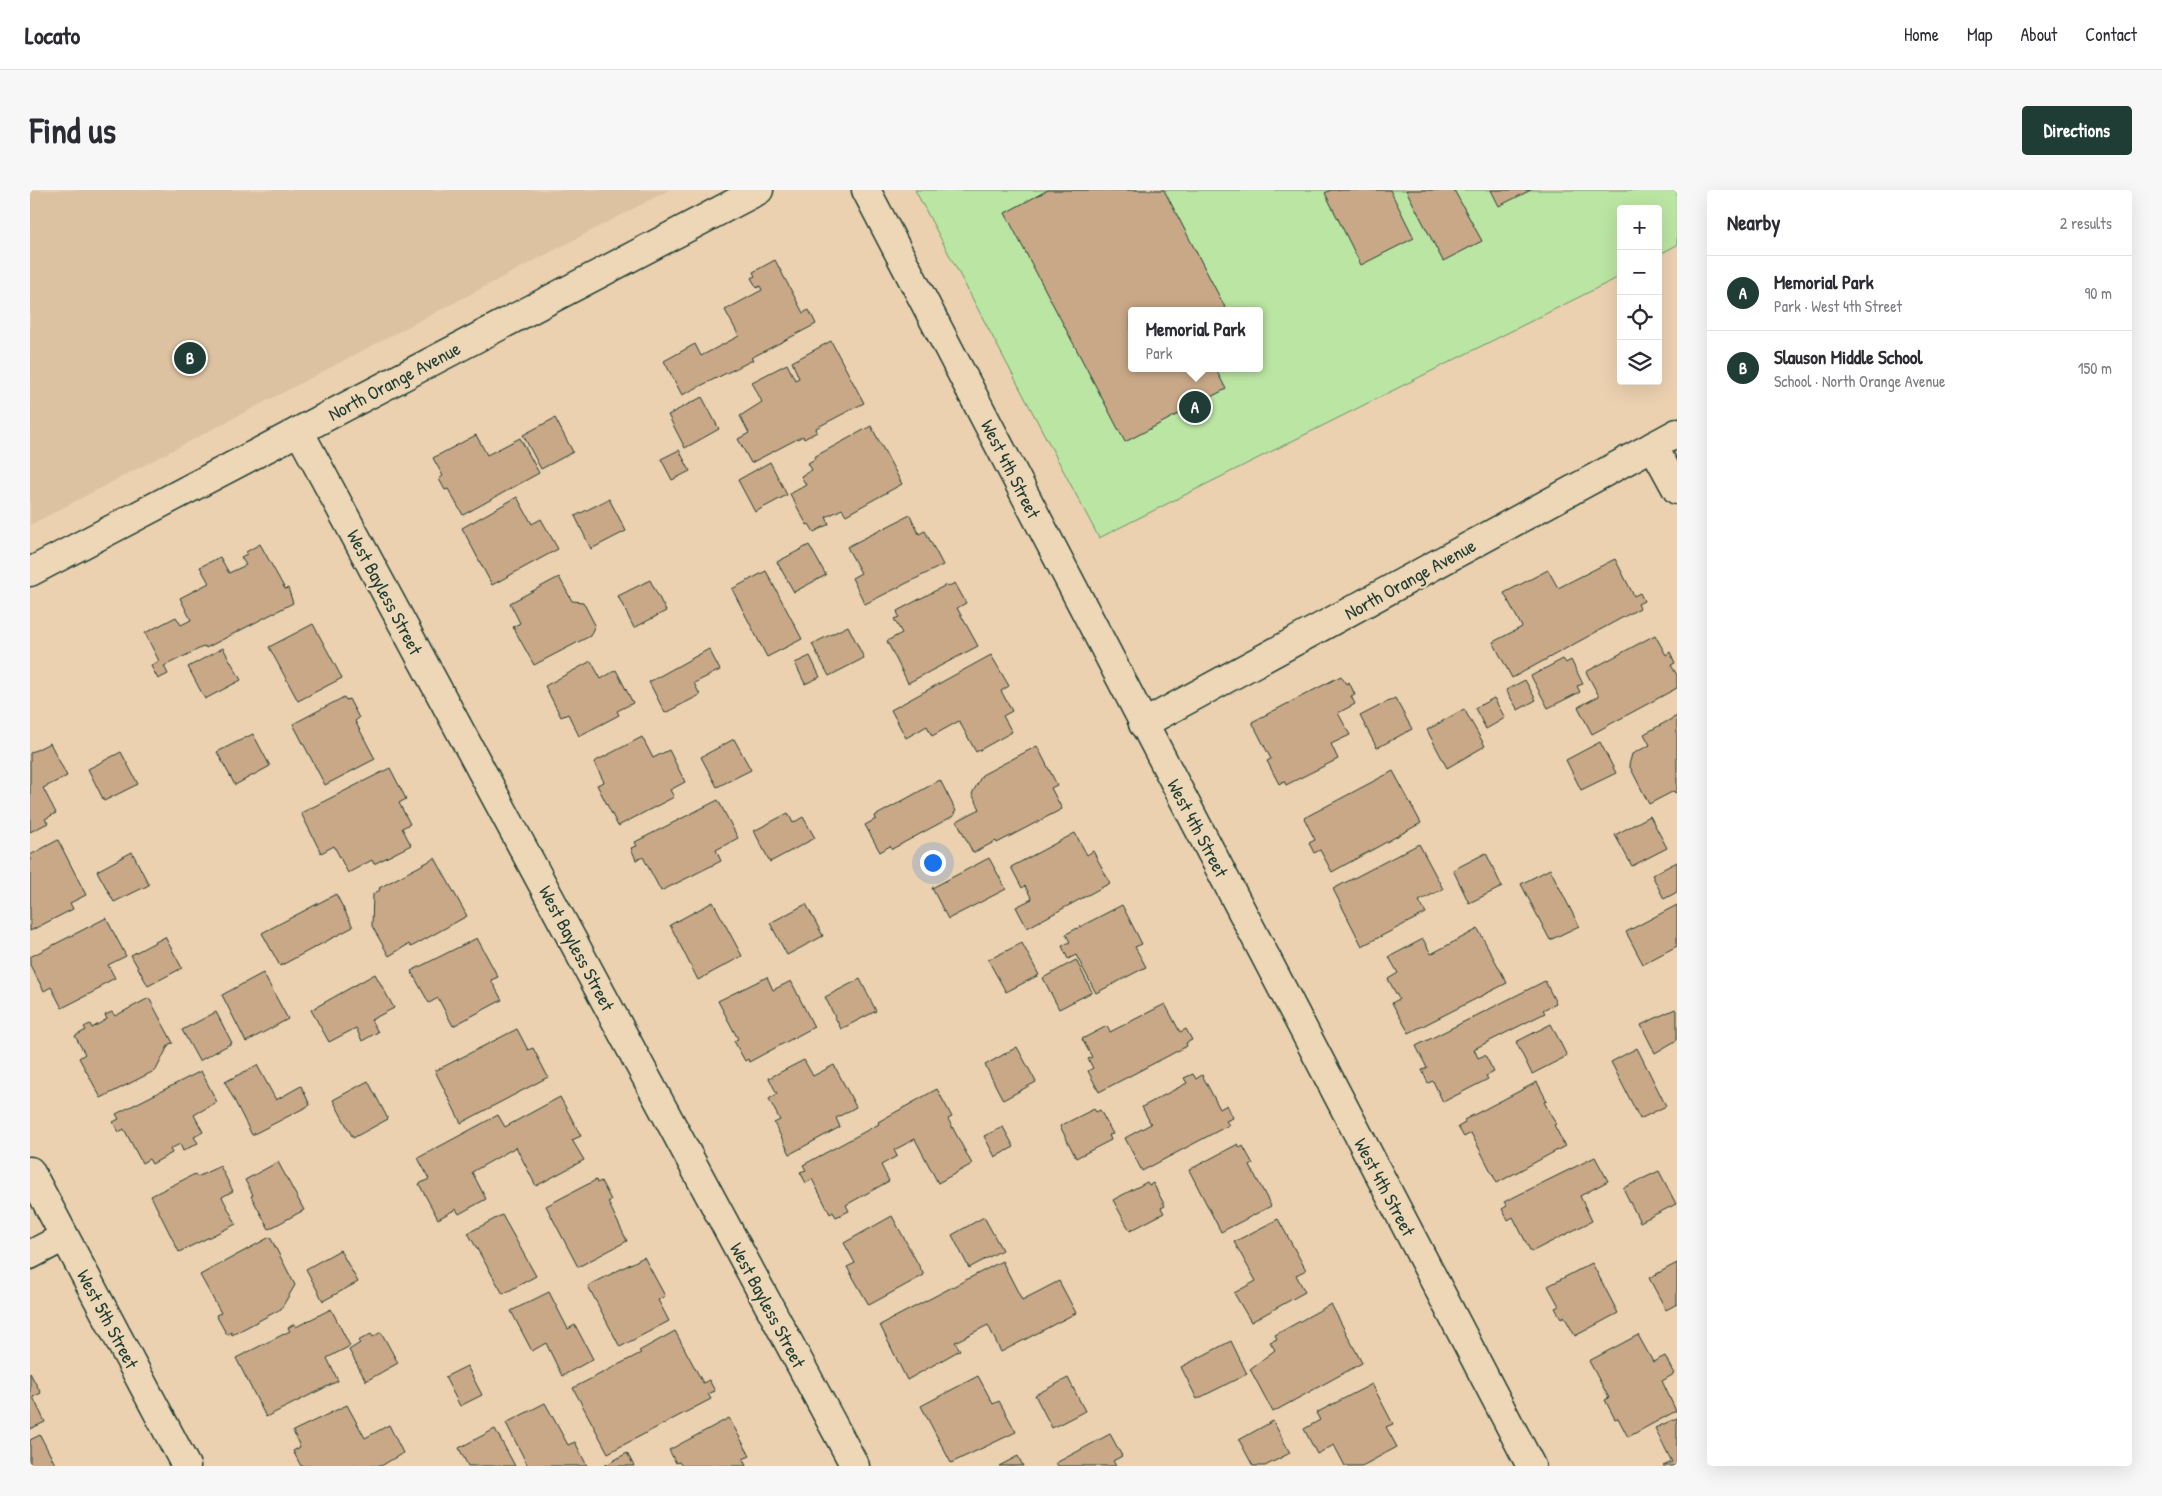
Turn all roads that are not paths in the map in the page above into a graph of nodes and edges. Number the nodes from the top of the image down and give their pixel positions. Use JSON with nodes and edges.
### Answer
{"nodes":[{"id":1,"x":758,"y":190,"type":"edge"},
{"id":2,"x":866,"y":190,"type":"edge"},
{"id":3,"x":299,"y":431,"type":"junction"},
{"id":4,"x":1665,"y":439,"type":"edge"},
{"id":5,"x":1677,"y":490,"type":"edge"},
{"id":6,"x":30,"y":572,"type":"edge"},
{"id":7,"x":1143,"y":724,"type":"junction"},
{"id":8,"x":30,"y":1171,"type":"edge"},
{"id":9,"x":64,"y":1237,"type":"junction"},
{"id":10,"x":30,"y":1255,"type":"edge"},
{"id":11,"x":186,"y":1466,"type":"edge"},
{"id":12,"x":854,"y":1466,"type":"edge"},
{"id":13,"x":1531,"y":1466,"type":"edge"}],
"edges":[{"from":1,"to":3,"type":"street","name":"North Orange Avenue"},
{"from":2,"to":7,"type":"street","name":"West 4th Street"},
{"from":3,"to":6,"type":"street","name":"North Orange Avenue"},
{"from":3,"to":12,"type":"street","name":"West Bayless Street"},
{"from":4,"to":5,"type":"street"},
{"from":4,"to":7,"type":"street","name":"North Orange Avenue"},
{"from":7,"to":13,"type":"street","name":"West 4th Street"},
{"from":8,"to":9,"type":"street","name":"West 5th Street"},
{"from":9,"to":10,"type":"street"},
{"from":9,"to":11,"type":"street","name":"West 5th Street"}]}
